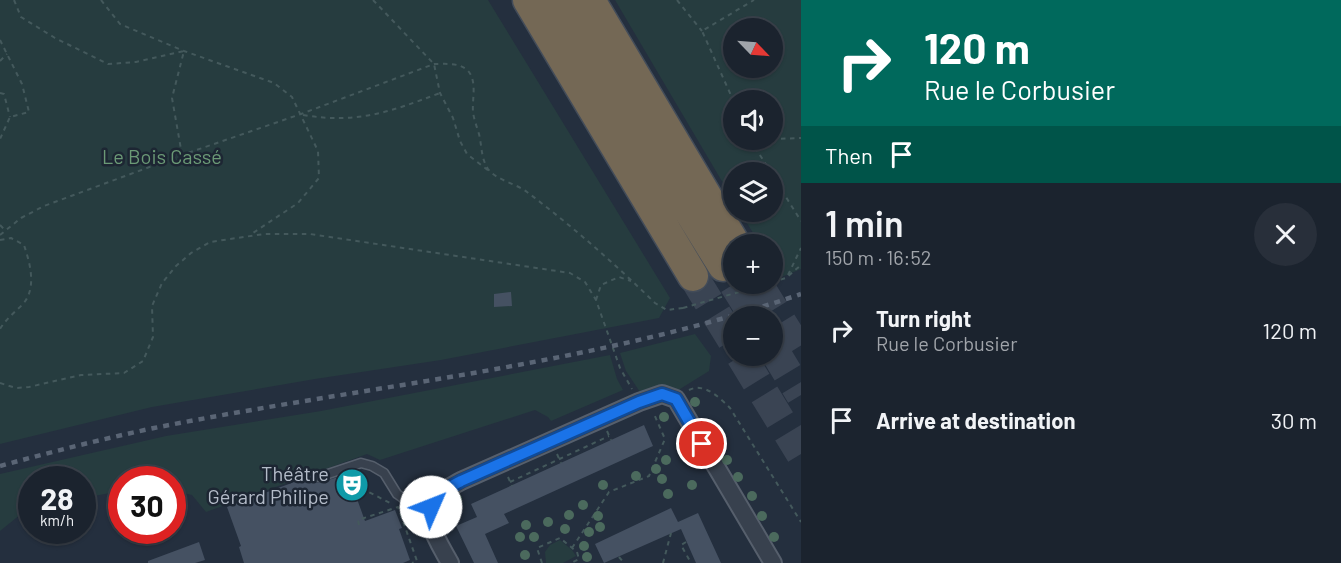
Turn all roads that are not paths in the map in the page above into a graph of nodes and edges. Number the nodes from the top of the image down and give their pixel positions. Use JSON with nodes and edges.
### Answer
{"nodes":[{"id":1,"x":528,"y":0,"type":"edge"},
{"id":2,"x":559,"y":0,"type":"edge"},
{"id":3,"x":590,"y":0,"type":"edge"},
{"id":4,"x":723,"y":244,"type":"edge"},
{"id":5,"x":723,"y":246,"type":"edge"},
{"id":6,"x":693,"y":276,"type":"tunnel mouth"},
{"id":7,"x":319,"y":477,"type":"dead end"},
{"id":8,"x":429,"y":517,"type":"junction"},
{"id":9,"x":450,"y":563,"type":"edge"},
{"id":10,"x":773,"y":563,"type":"edge"}],
"edges":[{"from":1,"to":6,"type":"highway"},
{"from":2,"to":5,"type":"highway"},
{"from":3,"to":4,"type":"highway"},
{"from":7,"to":8,"type":"lane"},
{"from":8,"to":9,"type":"street"},
{"from":8,"to":10,"type":"street"}]}
